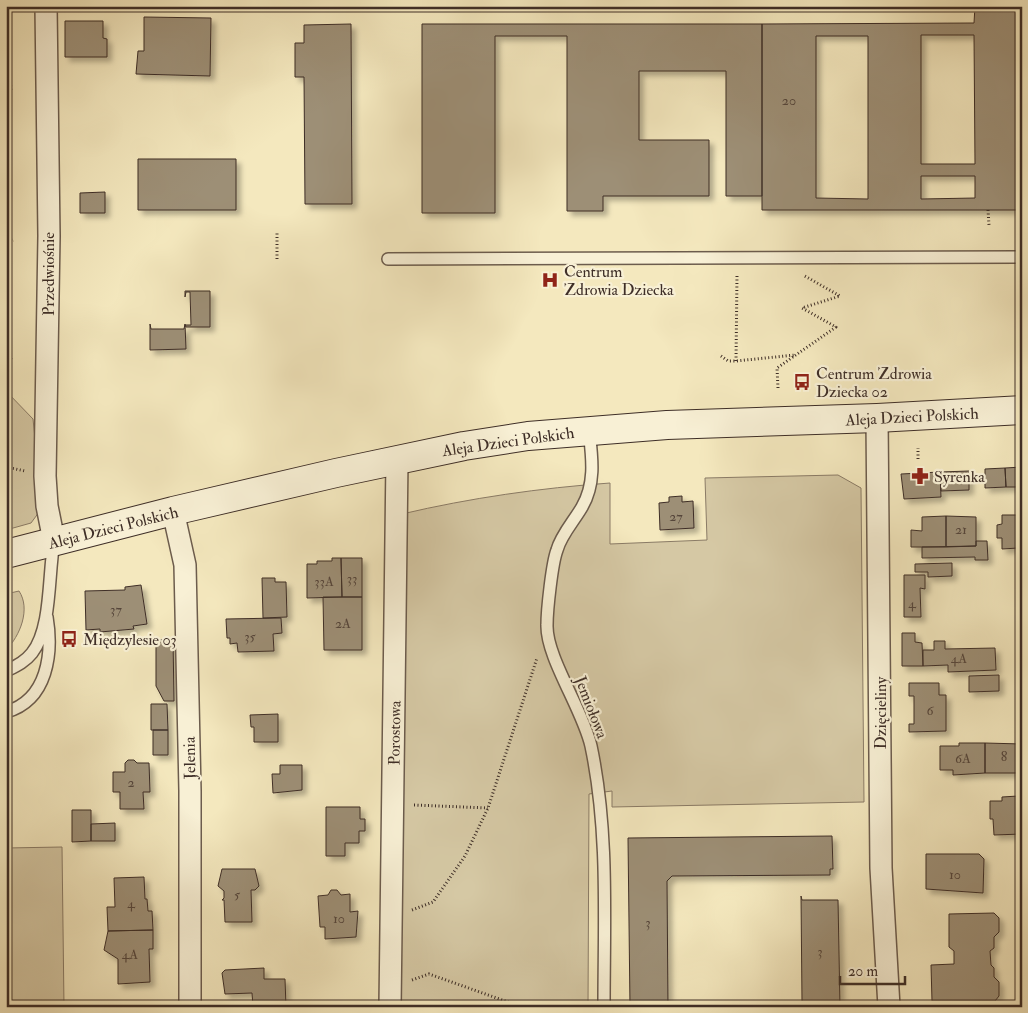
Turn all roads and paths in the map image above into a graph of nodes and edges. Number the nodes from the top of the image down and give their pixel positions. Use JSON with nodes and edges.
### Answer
{"nodes":[{"id":1,"x":46,"y":6,"type":"edge"},
{"id":2,"x":6,"y":26,"type":"edge"},
{"id":3,"x":6,"y":92,"type":"edge"},
{"id":4,"x":988,"y":210,"type":"dead end"},
{"id":5,"x":989,"y":225,"type":"dead end"},
{"id":6,"x":277,"y":232,"type":"dead end"},
{"id":7,"x":14,"y":240,"type":"dead end"},
{"id":8,"x":6,"y":242,"type":"edge"},
{"id":9,"x":1022,"y":257,"type":"edge"},
{"id":10,"x":277,"y":258,"type":"dead end"},
{"id":11,"x":388,"y":259,"type":"dead end"},
{"id":12,"x":801,"y":274,"type":"dead end"},
{"id":13,"x":737,"y":275,"type":"dead end"},
{"id":14,"x":6,"y":354,"type":"edge"},
{"id":15,"x":796,"y":355,"type":"junction"},
{"id":16,"x":721,"y":356,"type":"dead end"},
{"id":17,"x":12,"y":360,"type":"dead end"},
{"id":18,"x":736,"y":361,"type":"junction"},
{"id":19,"x":778,"y":388,"type":"dead end"},
{"id":20,"x":1022,"y":410,"type":"edge"},
{"id":21,"x":877,"y":418,"type":"junction"},
{"id":22,"x":589,"y":430,"type":"junction"},
{"id":23,"x":918,"y":448,"type":"dead end"},
{"id":24,"x":918,"y":459,"type":"dead end"},
{"id":25,"x":397,"y":460,"type":"junction"},
{"id":26,"x":174,"y":511,"type":"junction"},
{"id":27,"x":54,"y":541,"type":"junction"},
{"id":28,"x":6,"y":554,"type":"edge"},
{"id":29,"x":46,"y":612,"type":"junction"},
{"id":30,"x":547,"y":627,"type":"junction"},
{"id":31,"x":6,"y":671,"type":"edge"},
{"id":32,"x":6,"y":712,"type":"edge"},
{"id":33,"x":393,"y":804,"type":"junction"},
{"id":34,"x":488,"y":808,"type":"junction"},
{"id":35,"x":391,"y":918,"type":"junction"},
{"id":36,"x":390,"y":997,"type":"edge"},
{"id":37,"x":190,"y":1007,"type":"edge"},
{"id":38,"x":522,"y":1007,"type":"edge"},
{"id":39,"x":604,"y":1007,"type":"edge"},
{"id":40,"x":889,"y":1007,"type":"edge"}],
"edges":[{"from":1,"to":27,"type":"street","name":"Przedwiośnie"},
{"from":2,"to":3,"type":"path"},
{"from":4,"to":5,"type":"path"},
{"from":6,"to":10,"type":"path"},
{"from":7,"to":8,"type":"path"},
{"from":9,"to":11,"type":"lane"},
{"from":12,"to":15,"type":"path"},
{"from":13,"to":18,"type":"path"},
{"from":14,"to":17,"type":"path"},
{"from":15,"to":18,"type":"path"},
{"from":15,"to":19,"type":"path"},
{"from":16,"to":18,"type":"path"},
{"from":20,"to":21,"type":"street","name":"Aleja Dzieci Polskich"},
{"from":21,"to":22,"type":"street","name":"Aleja Dzieci Polskich"},
{"from":21,"to":40,"type":"street","name":"Dzięcieliny"},
{"from":22,"to":25,"type":"street","name":"Aleja Dzieci Polskich"},
{"from":22,"to":30,"type":"lane","name":"Jemiołowa"},
{"from":23,"to":24,"type":"path"},
{"from":25,"to":26,"type":"street","name":"Aleja Dzieci Polskich"},
{"from":25,"to":33,"type":"street","name":"Porostowa"},
{"from":26,"to":27,"type":"street","name":"Aleja Dzieci Polskich"},
{"from":26,"to":37,"type":"street","name":"Jelenia"},
{"from":27,"to":28,"type":"street","name":"Aleja Dzieci Polskich"},
{"from":27,"to":29,"type":"lane"},
{"from":29,"to":31,"type":"lane"},
{"from":29,"to":32,"type":"lane"},
{"from":30,"to":34,"type":"path"},
{"from":30,"to":39,"type":"lane","name":"Jemiołowa"},
{"from":33,"to":34,"type":"path"},
{"from":33,"to":35,"type":"street","name":"Porostowa"},
{"from":34,"to":35,"type":"path"},
{"from":35,"to":36,"type":"street","name":"Porostowa"},
{"from":36,"to":38,"type":"path"}]}
